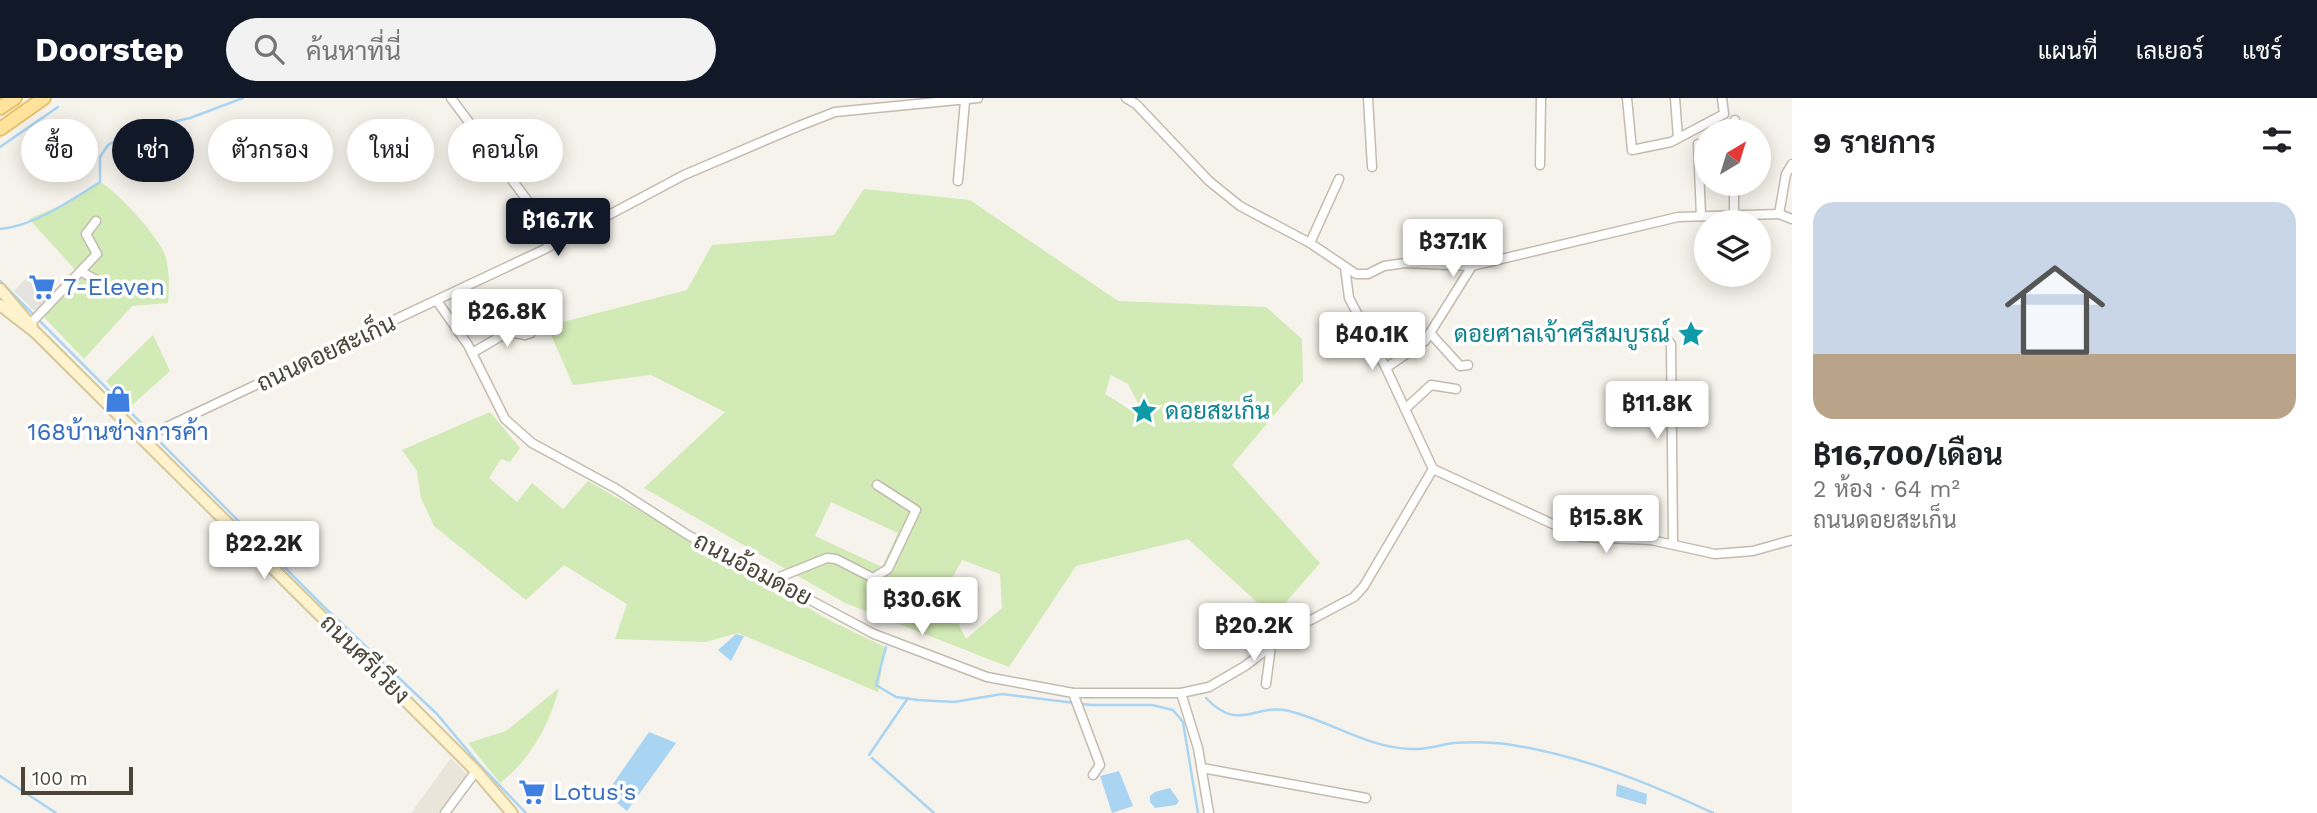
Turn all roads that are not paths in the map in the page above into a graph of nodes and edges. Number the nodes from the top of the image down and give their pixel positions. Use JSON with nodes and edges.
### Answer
{"nodes":[{"id":1,"x":15,"y":98,"type":"edge"},
{"id":2,"x":44,"y":98,"type":"edge"},
{"id":3,"x":451,"y":98,"type":"edge"},
{"id":4,"x":978,"y":98,"type":"edge"},
{"id":5,"x":1126,"y":98,"type":"edge"},
{"id":6,"x":1368,"y":98,"type":"edge"},
{"id":7,"x":1541,"y":98,"type":"edge"},
{"id":8,"x":1627,"y":98,"type":"edge"},
{"id":9,"x":1675,"y":98,"type":"edge"},
{"id":10,"x":1722,"y":98,"type":"edge"},
{"id":11,"x":965,"y":101,"type":"junction"},
{"id":12,"x":0,"y":108,"type":"edge"},
{"id":13,"x":0,"y":129,"type":"edge"},
{"id":14,"x":1678,"y":138,"type":"junction"},
{"id":15,"x":1792,"y":164,"type":"edge"},
{"id":16,"x":1540,"y":165,"type":"dead end"},
{"id":17,"x":1372,"y":167,"type":"dead end"},
{"id":18,"x":1339,"y":179,"type":"dead end"},
{"id":19,"x":958,"y":181,"type":"dead end"},
{"id":20,"x":1771,"y":214,"type":"edge"},
{"id":21,"x":1779,"y":214,"type":"junction"},
{"id":22,"x":1694,"y":216,"type":"edge"},
{"id":23,"x":1792,"y":219,"type":"edge"},
{"id":24,"x":96,"y":221,"type":"dead end"},
{"id":25,"x":1310,"y":243,"type":"junction"},
{"id":26,"x":549,"y":246,"type":"junction"},
{"id":27,"x":1472,"y":266,"type":"junction"},
{"id":28,"x":1345,"y":267,"type":"junction"},
{"id":29,"x":82,"y":272,"type":"junction"},
{"id":30,"x":0,"y":289,"type":"edge"},
{"id":31,"x":117,"y":292,"type":"dead end"},
{"id":32,"x":437,"y":301,"type":"junction"},
{"id":33,"x":0,"y":305,"type":"edge"},
{"id":34,"x":35,"y":322,"type":"junction"},
{"id":35,"x":1658,"y":330,"type":"dead end"},
{"id":36,"x":531,"y":333,"type":"dead end"},
{"id":37,"x":1430,"y":333,"type":"junction"},
{"id":38,"x":472,"y":353,"type":"junction"},
{"id":39,"x":1468,"y":365,"type":"dead end"},
{"id":40,"x":1386,"y":368,"type":"junction"},
{"id":41,"x":1456,"y":390,"type":"dead end"},
{"id":42,"x":1405,"y":409,"type":"junction"},
{"id":43,"x":141,"y":439,"type":"junction"},
{"id":44,"x":1433,"y":469,"type":"junction"},
{"id":45,"x":877,"y":485,"type":"dead end"},
{"id":46,"x":1792,"y":540,"type":"edge"},
{"id":47,"x":1673,"y":543,"type":"junction"},
{"id":48,"x":772,"y":580,"type":"junction"},
{"id":49,"x":1271,"y":646,"type":"junction"},
{"id":50,"x":1266,"y":684,"type":"dead end"},
{"id":51,"x":1073,"y":693,"type":"junction"},
{"id":52,"x":1181,"y":693,"type":"junction"},
{"id":53,"x":1202,"y":768,"type":"junction"},
{"id":54,"x":476,"y":771,"type":"junction"},
{"id":55,"x":1093,"y":775,"type":"dead end"},
{"id":56,"x":1366,"y":798,"type":"dead end"},
{"id":57,"x":508,"y":811,"type":"edge"},
{"id":58,"x":445,"y":813,"type":"edge"},
{"id":59,"x":1209,"y":813,"type":"edge"}],
"edges":[{"from":1,"to":12,"type":"main road"},
{"from":2,"to":13,"type":"main road"},
{"from":3,"to":26,"type":"street"},
{"from":4,"to":11,"type":"street","name":"ถนนดอยสะเก็น"},
{"from":5,"to":25,"type":"street"},
{"from":6,"to":17,"type":"street"},
{"from":7,"to":16,"type":"street"},
{"from":8,"to":14,"type":"street"},
{"from":9,"to":14,"type":"street"},
{"from":10,"to":14,"type":"street"},
{"from":11,"to":19,"type":"street"},
{"from":11,"to":26,"type":"street","name":"ถนนดอยสะเก็น"},
{"from":15,"to":21,"type":"street"},
{"from":18,"to":25,"type":"street"},
{"from":20,"to":21,"type":"street"},
{"from":21,"to":23,"type":"street"},
{"from":22,"to":27,"type":"street"},
{"from":24,"to":29,"type":"street"},
{"from":25,"to":28,"type":"street"},
{"from":26,"to":32,"type":"street","name":"ถนนดอยสะเก็น"},
{"from":27,"to":28,"type":"street"},
{"from":27,"to":37,"type":"street"},
{"from":28,"to":40,"type":"street"},
{"from":29,"to":31,"type":"street"},
{"from":29,"to":34,"type":"street"},
{"from":30,"to":34,"type":"main road","name":"ถนนศรีเวียง"},
{"from":32,"to":38,"type":"street","name":"ถนนอ้อมดอย"},
{"from":32,"to":43,"type":"street","name":"ถนนดอยสะเก็น"},
{"from":33,"to":34,"type":"main road","name":"ถนนศรีเวียง"},
{"from":34,"to":43,"type":"main road","name":"ถนนศรีเวียง"},
{"from":35,"to":47,"type":"street"},
{"from":36,"to":38,"type":"street"},
{"from":37,"to":39,"type":"street"},
{"from":37,"to":40,"type":"street"},
{"from":38,"to":48,"type":"street","name":"ถนนอ้อมดอย"},
{"from":40,"to":42,"type":"street"},
{"from":41,"to":42,"type":"street"},
{"from":42,"to":44,"type":"street"},
{"from":43,"to":54,"type":"main road","name":"ถนนศรีเวียง"},
{"from":44,"to":47,"type":"street"},
{"from":44,"to":49,"type":"street","name":"ถนนอ้อมดอย"},
{"from":45,"to":48,"type":"street"},
{"from":46,"to":47,"type":"street"},
{"from":48,"to":51,"type":"street","name":"ถนนอ้อมดอย"},
{"from":49,"to":50,"type":"street"},
{"from":49,"to":52,"type":"street","name":"ถนนอ้อมดอย"},
{"from":51,"to":52,"type":"street","name":"ถนนอ้อมดอย"},
{"from":51,"to":55,"type":"street"},
{"from":52,"to":53,"type":"street"},
{"from":53,"to":56,"type":"street"},
{"from":53,"to":59,"type":"street"},
{"from":54,"to":57,"type":"main road","name":"ถนนศรีเวียง"},
{"from":54,"to":58,"type":"street"}]}
